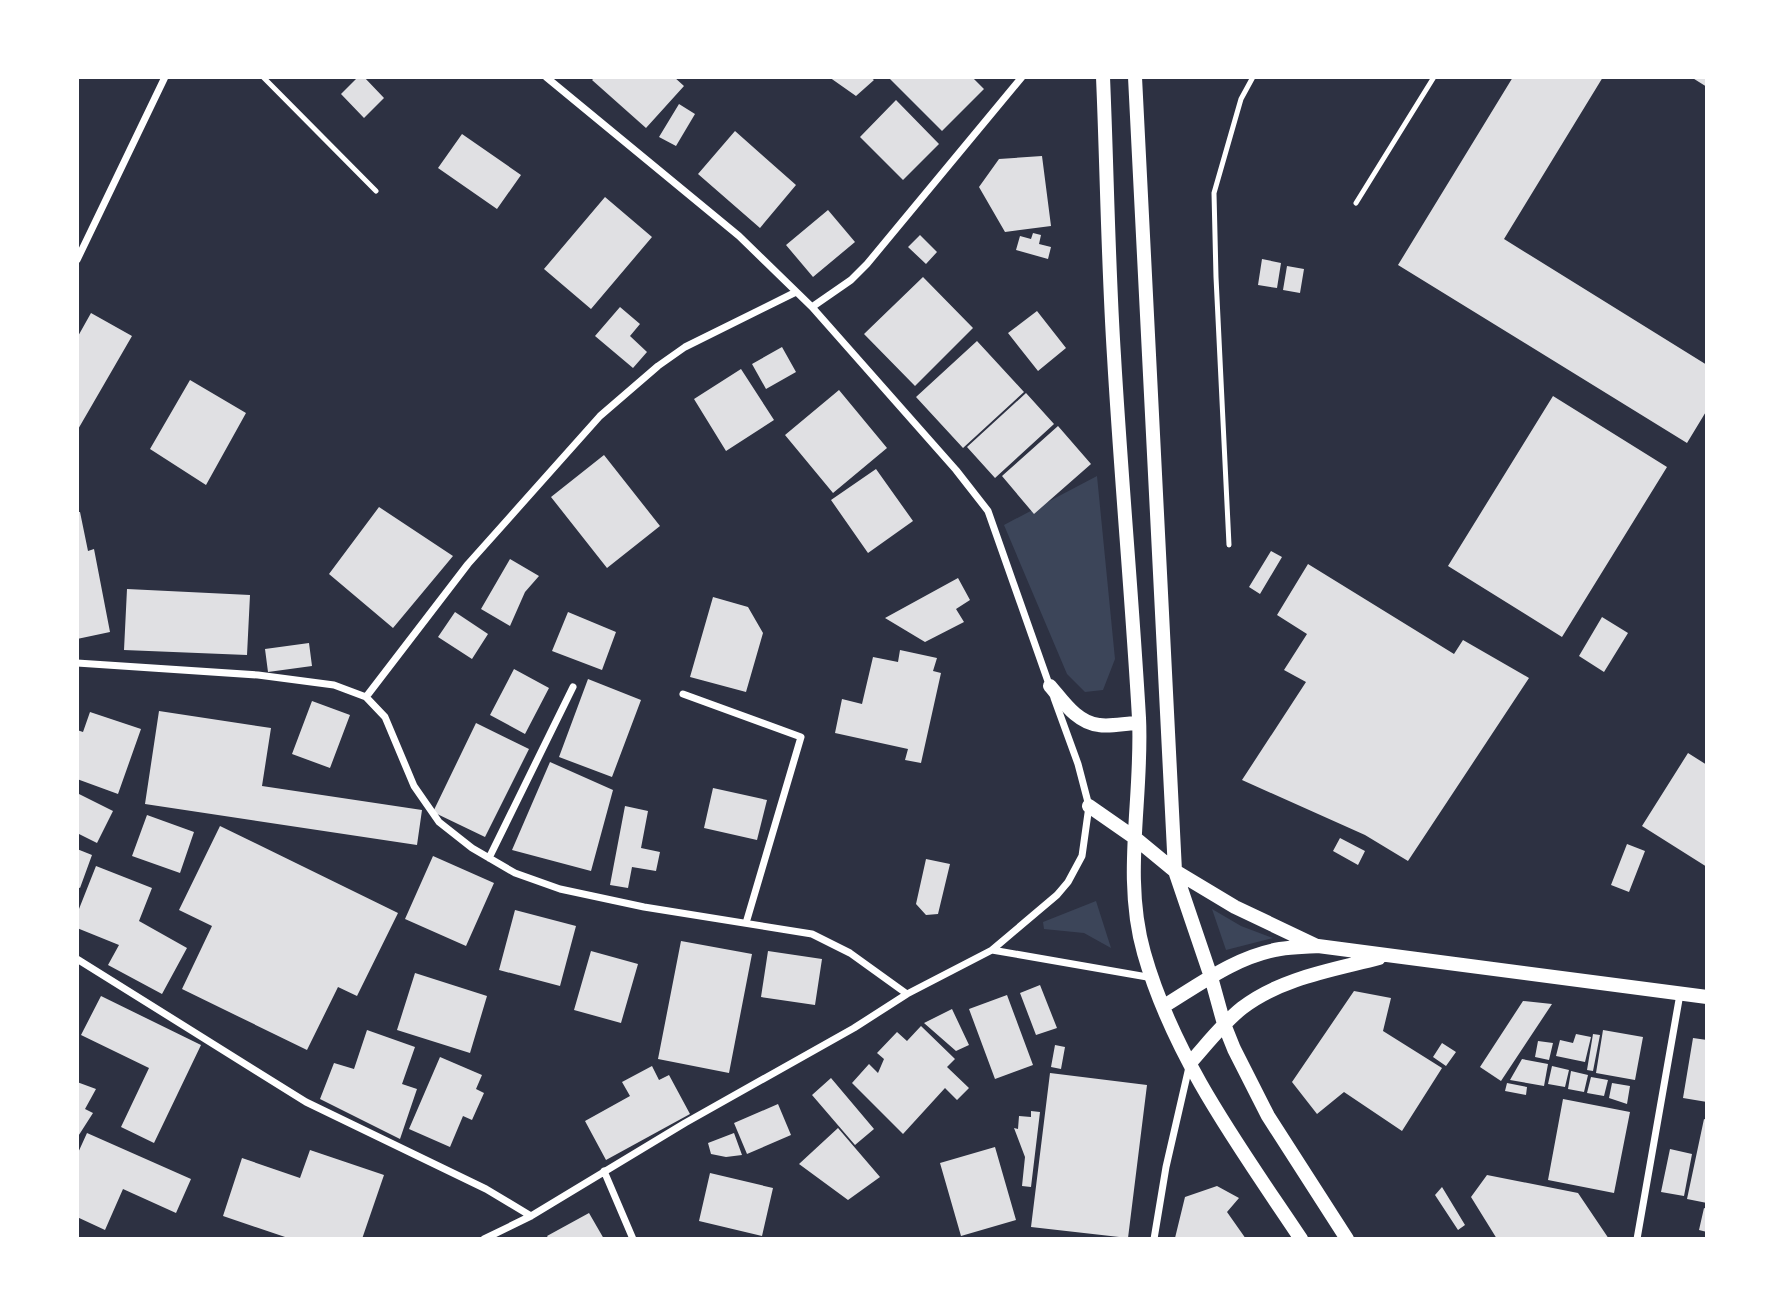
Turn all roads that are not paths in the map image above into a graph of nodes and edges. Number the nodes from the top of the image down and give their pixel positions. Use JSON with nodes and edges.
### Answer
{"nodes":[{"id":1,"x":165,"y":77,"type":"edge"},
{"id":2,"x":262,"y":77,"type":"edge"},
{"id":3,"x":546,"y":77,"type":"edge"},
{"id":4,"x":1022,"y":77,"type":"edge"},
{"id":5,"x":1103,"y":77,"type":"edge"},
{"id":6,"x":1135,"y":77,"type":"edge"},
{"id":7,"x":1253,"y":77,"type":"edge"},
{"id":8,"x":1434,"y":77,"type":"edge"},
{"id":9,"x":376,"y":191,"type":"dead end"},
{"id":10,"x":1356,"y":203,"type":"dead end"},
{"id":11,"x":77,"y":260,"type":"edge"},
{"id":12,"x":796,"y":292,"type":"junction"},
{"id":13,"x":812,"y":307,"type":"junction"},
{"id":14,"x":1229,"y":545,"type":"dead end"},
{"id":15,"x":77,"y":663,"type":"edge"},
{"id":16,"x":1050,"y":686,"type":"junction"},
{"id":17,"x":573,"y":687,"type":"dead end"},
{"id":18,"x":683,"y":694,"type":"dead end"},
{"id":19,"x":366,"y":697,"type":"junction"},
{"id":20,"x":1139,"y":723,"type":"junction"},
{"id":21,"x":1089,"y":806,"type":"junction"},
{"id":22,"x":1135,"y":838,"type":"junction"},
{"id":23,"x":489,"y":859,"type":"junction"},
{"id":24,"x":1175,"y":871,"type":"junction"},
{"id":25,"x":746,"y":923,"type":"junction"},
{"id":26,"x":1318,"y":946,"type":"junction"},
{"id":27,"x":992,"y":950,"type":"junction"},
{"id":28,"x":1384,"y":957,"type":"junction"},
{"id":29,"x":77,"y":959,"type":"edge"},
{"id":30,"x":1211,"y":977,"type":"junction"},
{"id":31,"x":1153,"y":978,"type":"junction"},
{"id":32,"x":907,"y":994,"type":"junction"},
{"id":33,"x":1680,"y":995,"type":"junction"},
{"id":34,"x":1707,"y":997,"type":"edge"},
{"id":35,"x":1164,"y":1006,"type":"junction"},
{"id":36,"x":1224,"y":1024,"type":"junction"},
{"id":37,"x":1190,"y":1063,"type":"junction"},
{"id":38,"x":604,"y":1171,"type":"junction"},
{"id":39,"x":531,"y":1216,"type":"junction"},
{"id":40,"x":484,"y":1239,"type":"edge"},
{"id":41,"x":633,"y":1239,"type":"edge"},
{"id":42,"x":1154,"y":1239,"type":"edge"},
{"id":43,"x":1301,"y":1239,"type":"edge"},
{"id":44,"x":1347,"y":1239,"type":"edge"},
{"id":45,"x":1637,"y":1239,"type":"edge"}],
"edges":[{"from":1,"to":11,"type":"street"},
{"from":2,"to":9,"type":"lane"},
{"from":3,"to":12,"type":"street"},
{"from":4,"to":13,"type":"street"},
{"from":5,"to":20,"type":"main road"},
{"from":6,"to":24,"type":"main road"},
{"from":7,"to":14,"type":"lane"},
{"from":8,"to":10,"type":"lane"},
{"from":12,"to":13,"type":"street"},
{"from":12,"to":19,"type":"street"},
{"from":13,"to":16,"type":"street"},
{"from":15,"to":19,"type":"street"},
{"from":16,"to":20,"type":"main road"},
{"from":16,"to":21,"type":"street"},
{"from":17,"to":23,"type":"street"},
{"from":18,"to":25,"type":"street"},
{"from":19,"to":23,"type":"street"},
{"from":20,"to":22,"type":"main road"},
{"from":21,"to":22,"type":"main road"},
{"from":21,"to":27,"type":"street"},
{"from":22,"to":24,"type":"main road"},
{"from":22,"to":31,"type":"main road"},
{"from":23,"to":25,"type":"street"},
{"from":24,"to":26,"type":"main road"},
{"from":24,"to":30,"type":"main road"},
{"from":25,"to":32,"type":"street"},
{"from":26,"to":28,"type":"main road"},
{"from":26,"to":30,"type":"main road"},
{"from":27,"to":31,"type":"street"},
{"from":27,"to":32,"type":"street"},
{"from":28,"to":33,"type":"main road"},
{"from":28,"to":36,"type":"main road"},
{"from":29,"to":39,"type":"street"},
{"from":30,"to":35,"type":"main road"},
{"from":30,"to":36,"type":"main road"},
{"from":31,"to":35,"type":"main road"},
{"from":32,"to":38,"type":"street"},
{"from":33,"to":34,"type":"main road"},
{"from":33,"to":45,"type":"street"},
{"from":35,"to":37,"type":"main road"},
{"from":36,"to":37,"type":"main road"},
{"from":36,"to":44,"type":"main road"},
{"from":37,"to":42,"type":"street"},
{"from":37,"to":43,"type":"main road"},
{"from":38,"to":39,"type":"street"},
{"from":38,"to":41,"type":"street"},
{"from":39,"to":40,"type":"street"}]}
